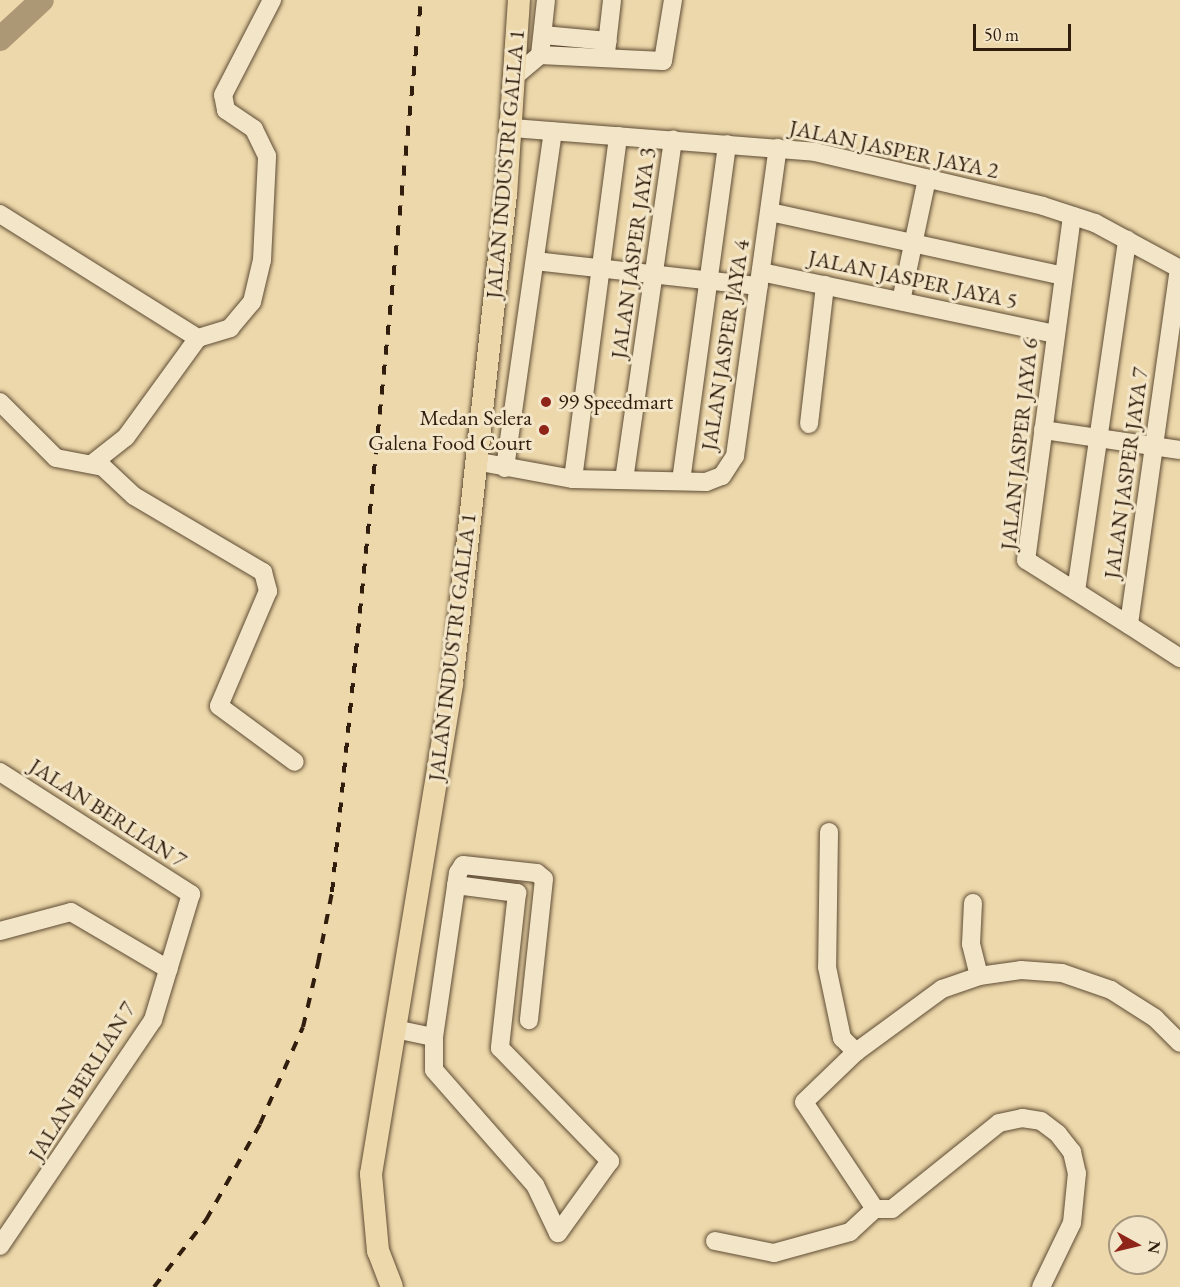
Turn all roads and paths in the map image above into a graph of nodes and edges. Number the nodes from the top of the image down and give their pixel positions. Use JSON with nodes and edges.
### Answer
{"nodes":[{"id":1,"x":272,"y":0,"type":"edge"},
{"id":2,"x":519,"y":0,"type":"edge"},
{"id":3,"x":546,"y":0,"type":"edge"},
{"id":4,"x":612,"y":0,"type":"edge"},
{"id":5,"x":673,"y":0,"type":"edge"},
{"id":6,"x":543,"y":35,"type":"junction"},
{"id":7,"x":607,"y":50,"type":"junction"},
{"id":8,"x":540,"y":55,"type":"junction"},
{"id":9,"x":515,"y":76,"type":"junction"},
{"id":10,"x":512,"y":128,"type":"junction"},
{"id":11,"x":553,"y":131,"type":"junction"},
{"id":12,"x":618,"y":136,"type":"junction"},
{"id":13,"x":673,"y":140,"type":"junction"},
{"id":14,"x":727,"y":144,"type":"junction"},
{"id":15,"x":778,"y":148,"type":"junction"},
{"id":16,"x":927,"y":179,"type":"junction"},
{"id":17,"x":770,"y":212,"type":"junction"},
{"id":18,"x":0,"y":214,"type":"edge"},
{"id":19,"x":1072,"y":216,"type":"junction"},
{"id":20,"x":1127,"y":240,"type":"junction"},
{"id":21,"x":914,"y":242,"type":"junction"},
{"id":22,"x":535,"y":261,"type":"junction"},
{"id":23,"x":601,"y":268,"type":"junction"},
{"id":24,"x":1179,"y":268,"type":"edge"},
{"id":25,"x":654,"y":273,"type":"junction"},
{"id":26,"x":1063,"y":276,"type":"junction"},
{"id":27,"x":708,"y":278,"type":"junction"},
{"id":28,"x":760,"y":279,"type":"junction"},
{"id":29,"x":825,"y":285,"type":"junction"},
{"id":30,"x":901,"y":301,"type":"junction"},
{"id":31,"x":1054,"y":334,"type":"junction"},
{"id":32,"x":198,"y":338,"type":"junction"},
{"id":33,"x":0,"y":402,"type":"edge"},
{"id":34,"x":809,"y":424,"type":"dead end"},
{"id":35,"x":1042,"y":430,"type":"junction"},
{"id":36,"x":1098,"y":437,"type":"junction"},
{"id":37,"x":1154,"y":446,"type":"junction"},
{"id":38,"x":1180,"y":450,"type":"edge"},
{"id":39,"x":475,"y":461,"type":"junction"},
{"id":40,"x":93,"y":463,"type":"junction"},
{"id":41,"x":505,"y":468,"type":"junction"},
{"id":42,"x":573,"y":479,"type":"junction"},
{"id":43,"x":624,"y":480,"type":"junction"},
{"id":44,"x":681,"y":481,"type":"junction"},
{"id":45,"x":1076,"y":591,"type":"junction"},
{"id":46,"x":1129,"y":625,"type":"junction"},
{"id":47,"x":1179,"y":652,"type":"edge"},
{"id":48,"x":295,"y":762,"type":"dead end"},
{"id":49,"x":0,"y":772,"type":"edge"},
{"id":50,"x":829,"y":832,"type":"dead end"},
{"id":51,"x":456,"y":885,"type":"junction"},
{"id":52,"x":973,"y":903,"type":"dead end"},
{"id":53,"x":0,"y":931,"type":"edge"},
{"id":54,"x":168,"y":969,"type":"junction"},
{"id":55,"x":979,"y":976,"type":"junction"},
{"id":56,"x":530,"y":1020,"type":"dead end"},
{"id":57,"x":395,"y":1029,"type":"junction"},
{"id":58,"x":434,"y":1037,"type":"junction"},
{"id":59,"x":1180,"y":1043,"type":"edge"},
{"id":60,"x":856,"y":1052,"type":"junction"},
{"id":61,"x":875,"y":1209,"type":"junction"},
{"id":62,"x":714,"y":1241,"type":"dead end"},
{"id":63,"x":0,"y":1246,"type":"edge"},
{"id":64,"x":392,"y":1287,"type":"edge"},
{"id":65,"x":1041,"y":1287,"type":"edge"}],
"edges":[{"from":1,"to":32,"type":"street"},
{"from":2,"to":9,"type":"main road","name":"JALAN INDUSTRI GALLA 1"},
{"from":3,"to":6,"type":"street"},
{"from":4,"to":7,"type":"street"},
{"from":5,"to":7,"type":"street"},
{"from":6,"to":7,"type":"street"},
{"from":6,"to":8,"type":"street"},
{"from":7,"to":8,"type":"street"},
{"from":8,"to":9,"type":"street"},
{"from":9,"to":10,"type":"main road","name":"JALAN INDUSTRI GALLA 1"},
{"from":10,"to":11,"type":"street","name":"JALAN JASPER JAYA 2"},
{"from":10,"to":39,"type":"main road","name":"JALAN INDUSTRI GALLA 1"},
{"from":11,"to":12,"type":"street","name":"JALAN JASPER JAYA 2"},
{"from":11,"to":22,"type":"street"},
{"from":12,"to":13,"type":"street","name":"JALAN JASPER JAYA 2"},
{"from":12,"to":23,"type":"street"},
{"from":13,"to":14,"type":"street","name":"JALAN JASPER JAYA 2"},
{"from":13,"to":25,"type":"street","name":"JALAN JASPER JAYA 3"},
{"from":14,"to":15,"type":"street","name":"JALAN JASPER JAYA 2"},
{"from":14,"to":27,"type":"street"},
{"from":15,"to":16,"type":"street","name":"JALAN JASPER JAYA 2"},
{"from":15,"to":17,"type":"street","name":"JALAN JASPER JAYA 4"},
{"from":16,"to":19,"type":"street","name":"JALAN JASPER JAYA 2"},
{"from":16,"to":21,"type":"street"},
{"from":17,"to":21,"type":"street"},
{"from":17,"to":28,"type":"street","name":"JALAN JASPER JAYA 4"},
{"from":18,"to":32,"type":"street"},
{"from":19,"to":20,"type":"street","name":"JALAN JASPER JAYA 2"},
{"from":19,"to":26,"type":"street","name":"JALAN JASPER JAYA 6"},
{"from":20,"to":24,"type":"street","name":"JALAN JASPER JAYA 2"},
{"from":20,"to":36,"type":"street"},
{"from":21,"to":26,"type":"street"},
{"from":21,"to":30,"type":"street"},
{"from":22,"to":23,"type":"street","name":"JALAN JASPER JAYA 5"},
{"from":22,"to":41,"type":"street"},
{"from":23,"to":25,"type":"street","name":"JALAN JASPER JAYA 5"},
{"from":23,"to":42,"type":"street"},
{"from":24,"to":37,"type":"street","name":"JALAN JASPER JAYA 7"},
{"from":25,"to":27,"type":"street","name":"JALAN JASPER JAYA 5"},
{"from":25,"to":43,"type":"street","name":"JALAN JASPER JAYA 3"},
{"from":26,"to":31,"type":"street","name":"JALAN JASPER JAYA 6"},
{"from":27,"to":28,"type":"street","name":"JALAN JASPER JAYA 5"},
{"from":27,"to":44,"type":"street"},
{"from":28,"to":29,"type":"street","name":"JALAN JASPER JAYA 5"},
{"from":28,"to":44,"type":"street","name":"JALAN JASPER JAYA 4"},
{"from":29,"to":30,"type":"street","name":"JALAN JASPER JAYA 5"},
{"from":29,"to":34,"type":"street"},
{"from":30,"to":31,"type":"street","name":"JALAN JASPER JAYA 5"},
{"from":31,"to":35,"type":"street","name":"JALAN JASPER JAYA 6"},
{"from":32,"to":40,"type":"street"},
{"from":33,"to":40,"type":"street"},
{"from":35,"to":36,"type":"street"},
{"from":35,"to":45,"type":"street","name":"JALAN JASPER JAYA 6"},
{"from":36,"to":37,"type":"street"},
{"from":36,"to":45,"type":"street"},
{"from":37,"to":38,"type":"street"},
{"from":37,"to":46,"type":"street","name":"JALAN JASPER JAYA 7"},
{"from":39,"to":41,"type":"street","name":"JALAN JASPER JAYA 4"},
{"from":39,"to":57,"type":"main road","name":"JALAN INDUSTRI GALLA 1"},
{"from":40,"to":48,"type":"street"},
{"from":41,"to":42,"type":"street","name":"JALAN JASPER JAYA 4"},
{"from":42,"to":43,"type":"street","name":"JALAN JASPER JAYA 4"},
{"from":43,"to":44,"type":"street","name":"JALAN JASPER JAYA 4"},
{"from":45,"to":46,"type":"street","name":"JALAN JASPER JAYA 6"},
{"from":46,"to":47,"type":"street"},
{"from":49,"to":54,"type":"street","name":"JALAN BERLIAN 7"},
{"from":50,"to":60,"type":"street"},
{"from":51,"to":56,"type":"street"},
{"from":51,"to":58,"type":"street"},
{"from":51,"to":58,"type":"street"},
{"from":52,"to":55,"type":"street"},
{"from":53,"to":54,"type":"street"},
{"from":54,"to":63,"type":"street","name":"JALAN BERLIAN 7"},
{"from":55,"to":59,"type":"street"},
{"from":55,"to":60,"type":"street"},
{"from":57,"to":58,"type":"street"},
{"from":57,"to":64,"type":"main road","name":"JALAN INDUSTRI GALLA 1"},
{"from":60,"to":61,"type":"street"},
{"from":61,"to":62,"type":"street"},
{"from":61,"to":65,"type":"street"}]}
